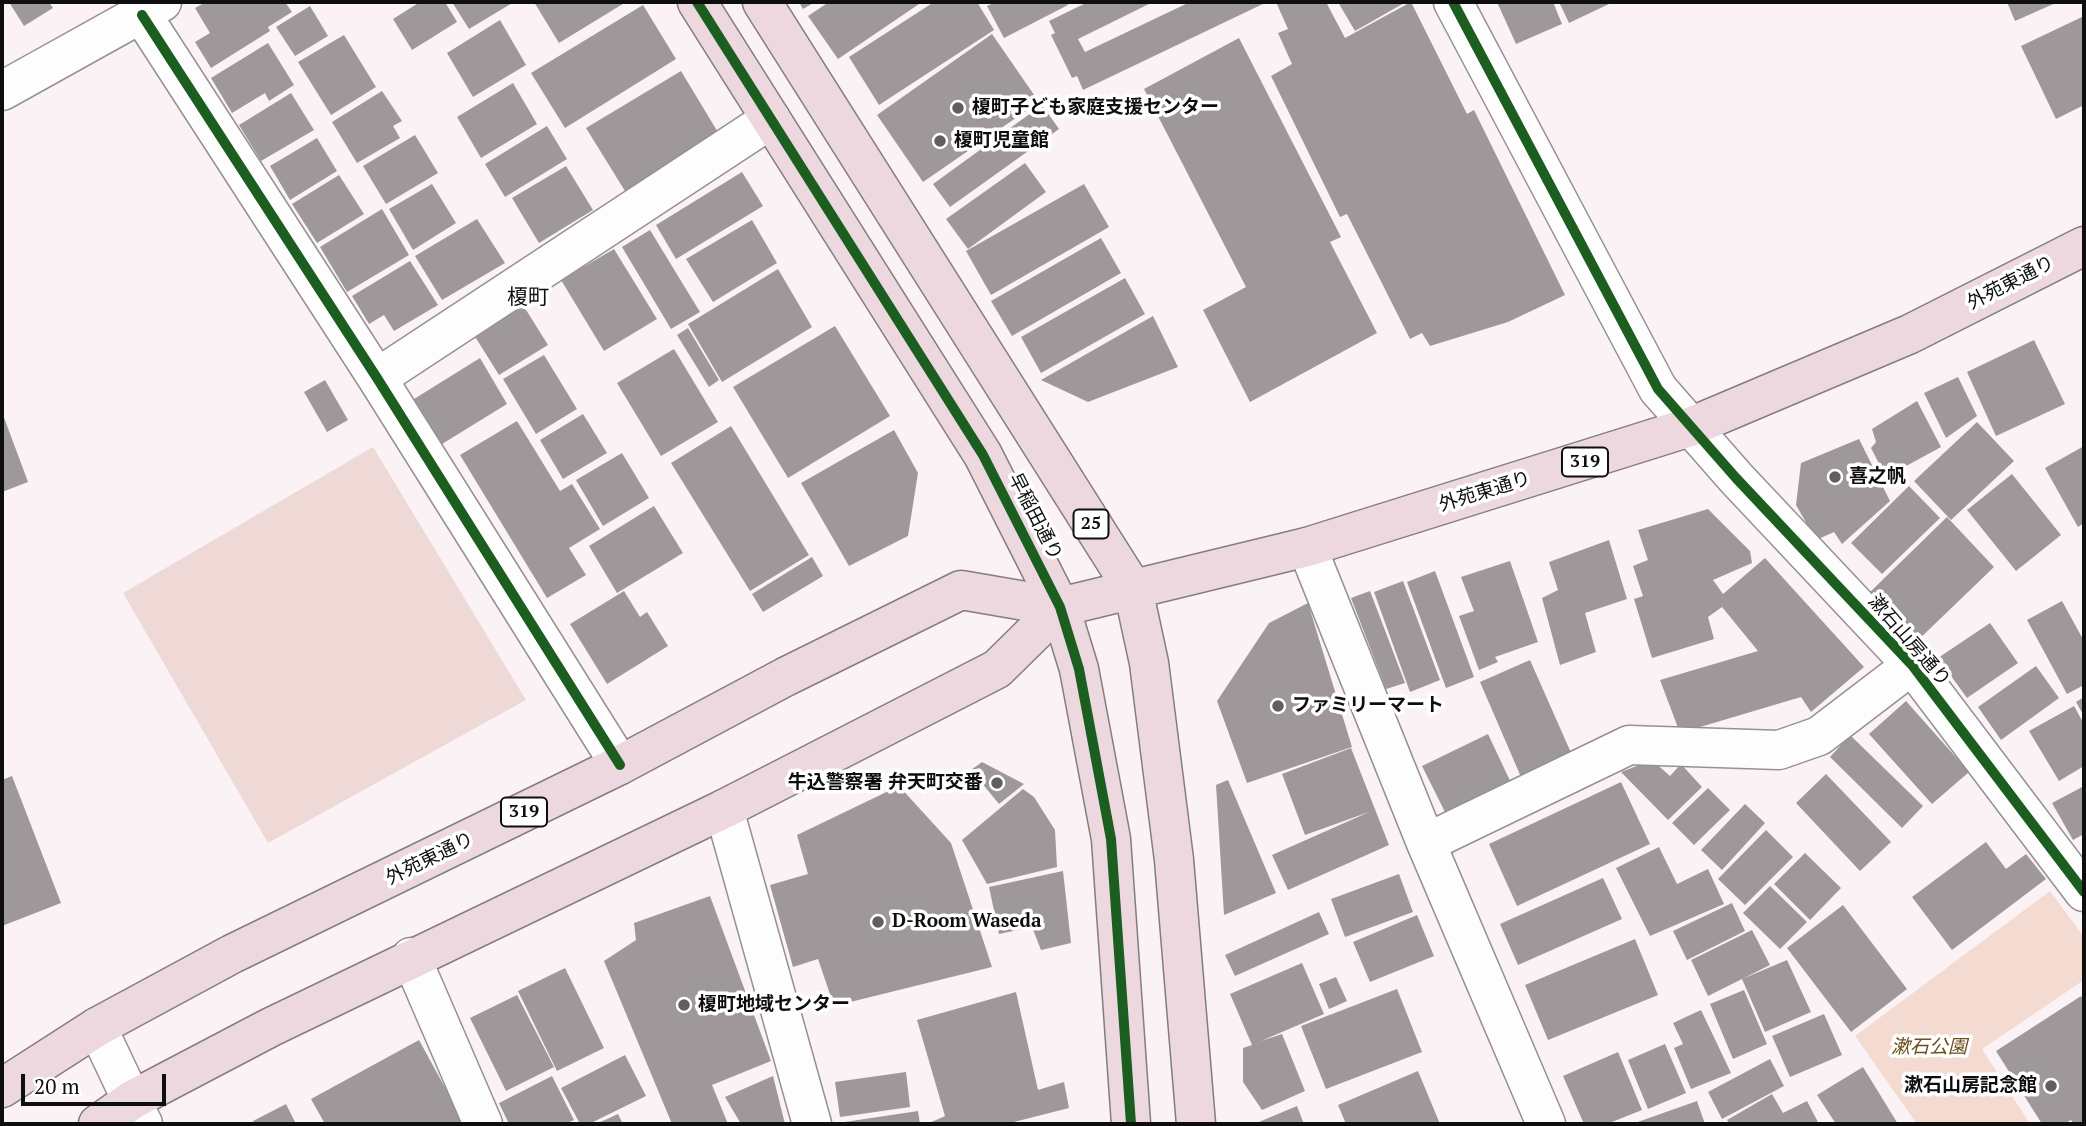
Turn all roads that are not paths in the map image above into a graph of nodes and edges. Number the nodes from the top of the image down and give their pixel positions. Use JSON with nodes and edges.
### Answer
{"nodes":[{"id":1,"x":697,"y":2,"type":"edge"},
{"id":2,"x":762,"y":2,"type":"edge"},
{"id":3,"x":1453,"y":2,"type":"edge"},
{"id":4,"x":152,"y":8,"type":"edge"},
{"id":5,"x":11,"y":78,"type":"edge"},
{"id":6,"x":771,"y":119,"type":"junction"},
{"id":7,"x":2084,"y":246,"type":"edge"},
{"id":8,"x":377,"y":378,"type":"junction"},
{"id":9,"x":1690,"y":427,"type":"junction"},
{"id":10,"x":1307,"y":547,"type":"junction"},
{"id":11,"x":1133,"y":589,"type":"junction"},
{"id":12,"x":1060,"y":607,"type":"junction"},
{"id":13,"x":1912,"y":665,"type":"junction"},
{"id":14,"x":620,"y":765,"type":"junction"},
{"id":15,"x":724,"y":809,"type":"junction"},
{"id":16,"x":1426,"y":843,"type":"junction"},
{"id":17,"x":2084,"y":892,"type":"edge"},
{"id":18,"x":411,"y":957,"type":"junction"},
{"id":19,"x":97,"y":1027,"type":"junction"},
{"id":20,"x":2,"y":1088,"type":"edge"},
{"id":21,"x":138,"y":1112,"type":"edge"},
{"id":22,"x":98,"y":1124,"type":"edge"},
{"id":23,"x":483,"y":1124,"type":"edge"},
{"id":24,"x":812,"y":1124,"type":"edge"},
{"id":25,"x":1131,"y":1124,"type":"edge"},
{"id":26,"x":1196,"y":1124,"type":"edge"},
{"id":27,"x":1546,"y":1124,"type":"edge"}],
"edges":[{"from":1,"to":6,"type":"main road","name":"早稲田通り"},
{"from":2,"to":11,"type":"main road","name":"早稲田通り","number":"25"},
{"from":3,"to":9,"type":"street","name":"漱石山房通り"},
{"from":4,"to":5,"type":"street"},
{"from":4,"to":8,"type":"street"},
{"from":6,"to":8,"type":"street"},
{"from":6,"to":12,"type":"main road","name":"早稲田通り"},
{"from":7,"to":9,"type":"main road","name":"外苑東通り","number":"319"},
{"from":8,"to":14,"type":"street"},
{"from":9,"to":10,"type":"main road","name":"外苑東通り","number":"319"},
{"from":9,"to":13,"type":"street","name":"漱石山房通り"},
{"from":10,"to":11,"type":"main road","name":"外苑東通り","number":"319"},
{"from":10,"to":16,"type":"street"},
{"from":11,"to":12,"type":"main road","name":"外苑東通り","number":"319"},
{"from":11,"to":26,"type":"main road","name":"早稲田通り","number":"25"},
{"from":12,"to":14,"type":"main road","name":"外苑東通り","number":"319"},
{"from":12,"to":15,"type":"main road"},
{"from":12,"to":25,"type":"main road","name":"早稲田通り"},
{"from":13,"to":16,"type":"street"},
{"from":13,"to":17,"type":"street","name":"漱石山房通り"},
{"from":14,"to":19,"type":"main road","name":"外苑東通り","number":"319"},
{"from":15,"to":18,"type":"main road"},
{"from":15,"to":24,"type":"street"},
{"from":16,"to":27,"type":"street"},
{"from":18,"to":21,"type":"main road"},
{"from":18,"to":23,"type":"street"},
{"from":19,"to":20,"type":"main road","name":"外苑東通り","number":"319"},
{"from":19,"to":21,"type":"street"},
{"from":21,"to":22,"type":"main road"}]}
